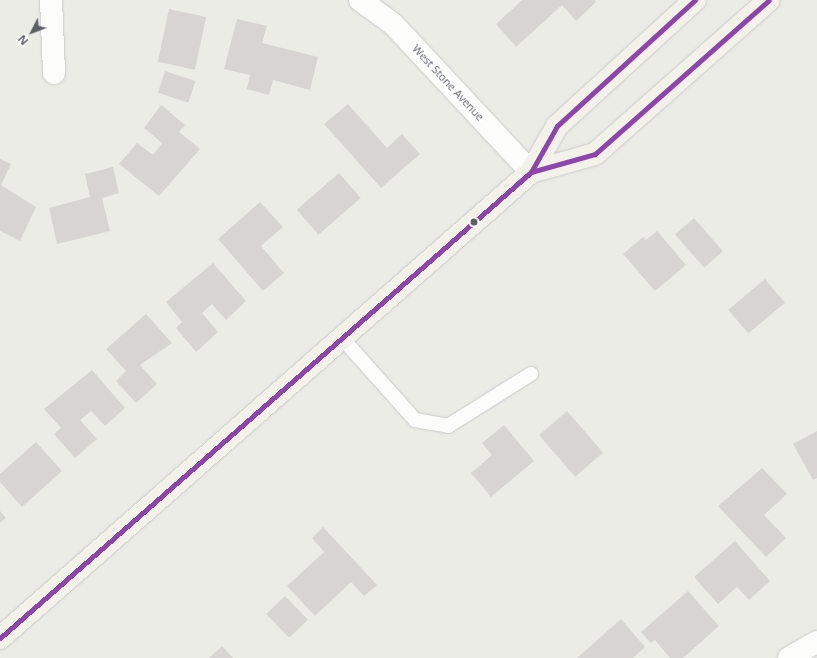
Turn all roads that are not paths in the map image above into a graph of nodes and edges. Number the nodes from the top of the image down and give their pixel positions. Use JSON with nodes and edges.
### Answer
{"nodes":[{"id":1,"x":51,"y":0,"type":"edge"},
{"id":2,"x":360,"y":0,"type":"edge"},
{"id":3,"x":695,"y":0,"type":"edge"},
{"id":4,"x":769,"y":0,"type":"edge"},
{"id":5,"x":54,"y":73,"type":"dead end"},
{"id":6,"x":531,"y":172,"type":"junction"},
{"id":7,"x":342,"y":338,"type":"junction"},
{"id":8,"x":531,"y":374,"type":"dead end"},
{"id":9,"x":0,"y":638,"type":"edge"},
{"id":10,"x":817,"y":642,"type":"edge"},
{"id":11,"x":789,"y":658,"type":"edge"}],
"edges":[{"from":1,"to":5,"type":"street"},
{"from":2,"to":6,"type":"street","name":"West Stone Avenue"},
{"from":3,"to":6,"type":"main road"},
{"from":4,"to":6,"type":"main road"},
{"from":6,"to":7,"type":"main road"},
{"from":7,"to":8,"type":"lane"},
{"from":7,"to":9,"type":"main road"},
{"from":10,"to":11,"type":"street"}]}
